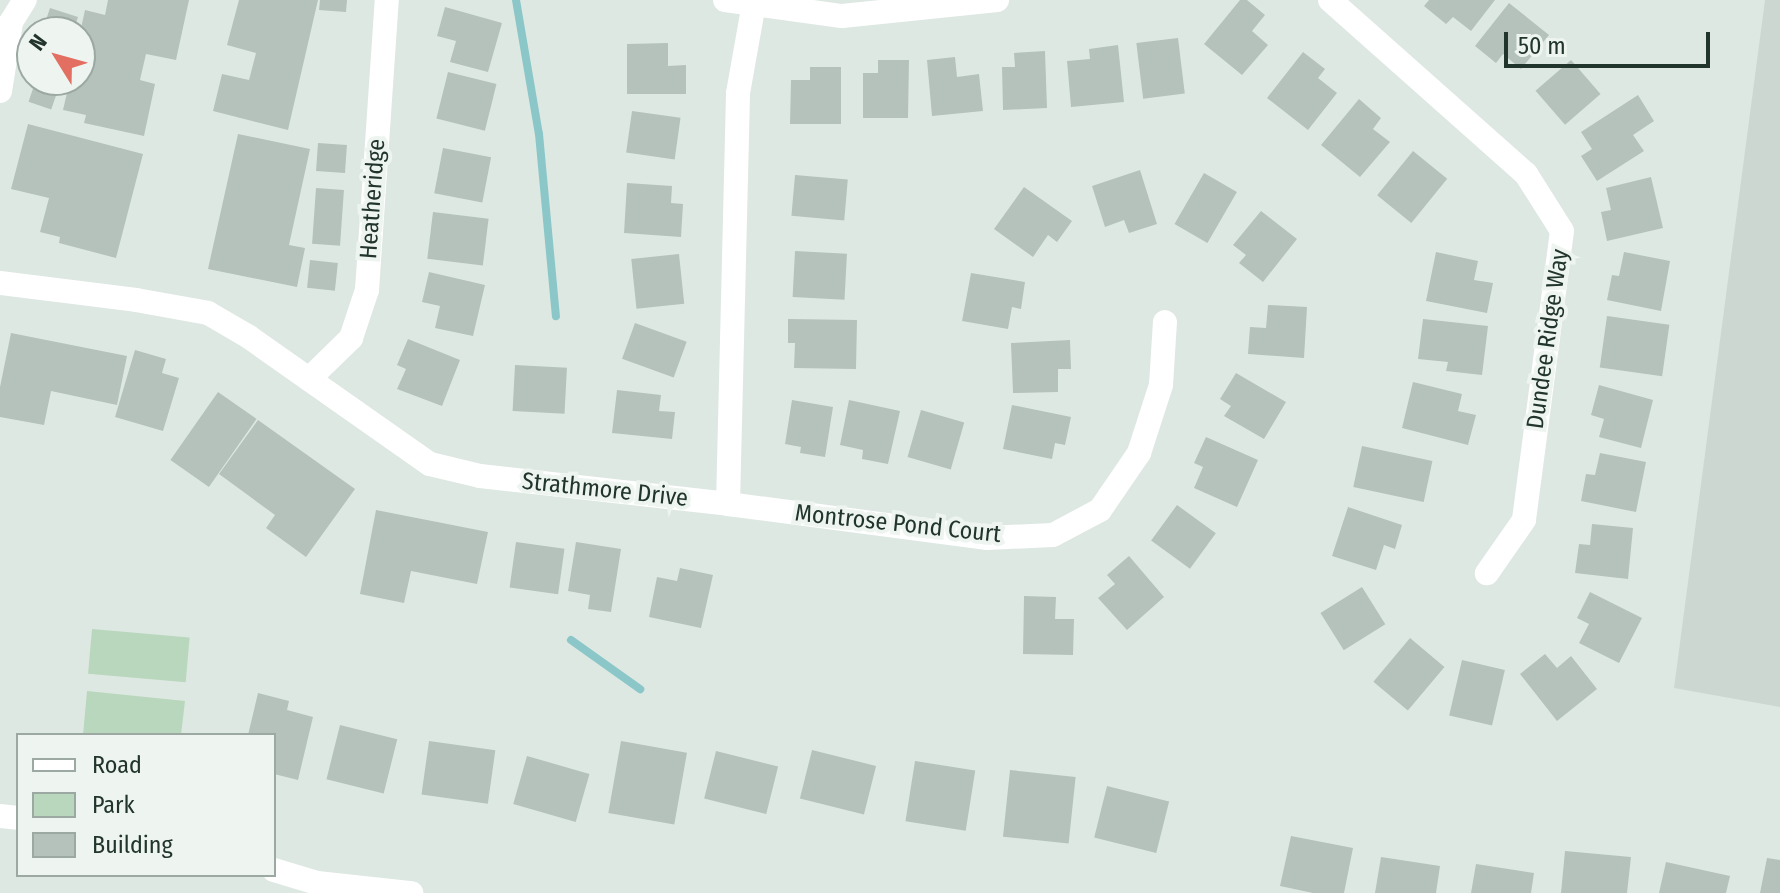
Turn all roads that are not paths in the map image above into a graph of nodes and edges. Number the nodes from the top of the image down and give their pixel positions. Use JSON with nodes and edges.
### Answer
{"nodes":[{"id":1,"x":25,"y":0,"type":"edge"},
{"id":2,"x":387,"y":0,"type":"edge"},
{"id":3,"x":725,"y":0,"type":"edge"},
{"id":4,"x":997,"y":0,"type":"edge"},
{"id":5,"x":1330,"y":0,"type":"edge"},
{"id":6,"x":754,"y":3,"type":"junction"},
{"id":7,"x":0,"y":91,"type":"edge"},
{"id":8,"x":0,"y":283,"type":"edge"},
{"id":9,"x":1165,"y":322,"type":"dead end"},
{"id":10,"x":309,"y":379,"type":"junction"},
{"id":11,"x":728,"y":504,"type":"junction"},
{"id":12,"x":1487,"y":573,"type":"dead end"},
{"id":13,"x":276,"y":871,"type":"edge"},
{"id":14,"x":411,"y":893,"type":"edge"}],
"edges":[{"from":1,"to":7,"type":"street"},
{"from":2,"to":10,"type":"street","name":"Heatheridge"},
{"from":3,"to":6,"type":"street"},
{"from":4,"to":6,"type":"street"},
{"from":5,"to":12,"type":"street","name":"Dundee Ridge Way"},
{"from":6,"to":11,"type":"street"},
{"from":8,"to":10,"type":"street","name":"Strathmore Drive"},
{"from":9,"to":11,"type":"street","name":"Montrose Pond Court"},
{"from":10,"to":11,"type":"street","name":"Strathmore Drive"},
{"from":13,"to":14,"type":"street"}]}
